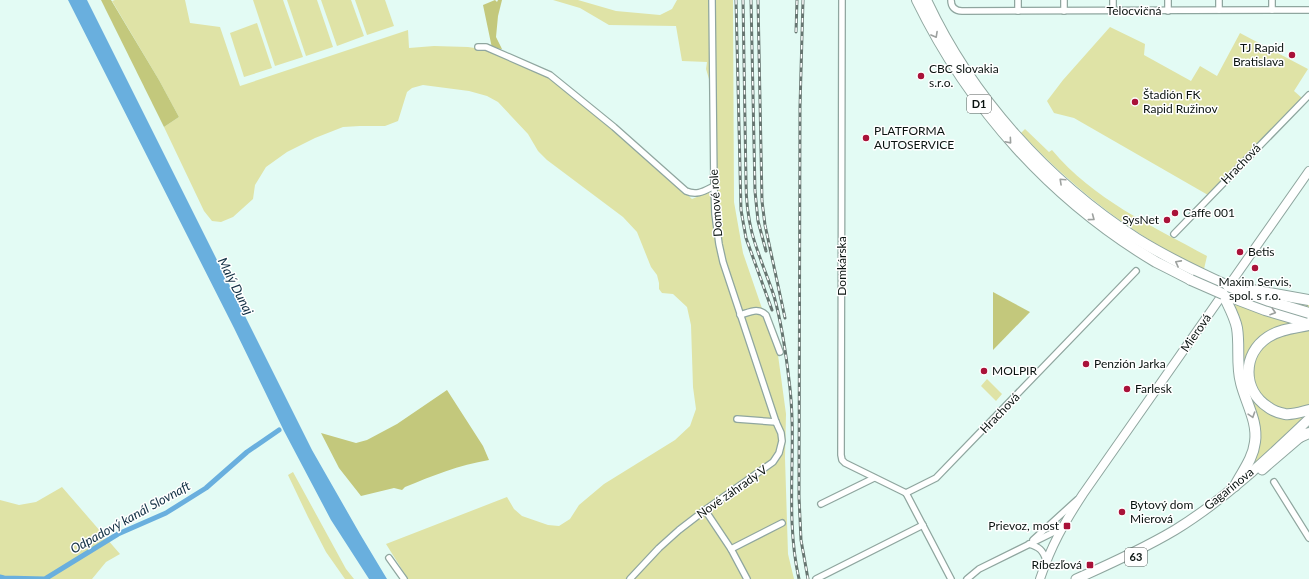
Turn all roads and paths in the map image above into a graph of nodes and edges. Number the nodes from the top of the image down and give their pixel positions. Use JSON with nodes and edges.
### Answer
{"nodes":[{"id":1,"x":712,"y":0,"type":"edge"},
{"id":2,"x":842,"y":0,"type":"edge"},
{"id":3,"x":917,"y":0,"type":"edge"},
{"id":4,"x":926,"y":0,"type":"edge"},
{"id":5,"x":951,"y":0,"type":"edge"},
{"id":6,"x":1018,"y":0,"type":"edge"},
{"id":7,"x":1064,"y":0,"type":"edge"},
{"id":8,"x":1114,"y":0,"type":"edge"},
{"id":9,"x":1168,"y":0,"type":"edge"},
{"id":10,"x":1219,"y":0,"type":"edge"},
{"id":11,"x":1272,"y":0,"type":"edge"},
{"id":12,"x":1219,"y":10,"type":"junction"},
{"id":13,"x":1272,"y":10,"type":"junction"},
{"id":14,"x":1309,"y":10,"type":"edge"},
{"id":15,"x":1018,"y":11,"type":"junction"},
{"id":16,"x":1064,"y":11,"type":"junction"},
{"id":17,"x":1114,"y":11,"type":"junction"},
{"id":18,"x":1168,"y":11,"type":"junction"},
{"id":19,"x":478,"y":47,"type":"dead end"},
{"id":20,"x":1309,"y":95,"type":"edge"},
{"id":21,"x":1309,"y":171,"type":"edge"},
{"id":22,"x":714,"y":186,"type":"junction"},
{"id":23,"x":1174,"y":234,"type":"dead end"},
{"id":24,"x":1136,"y":271,"type":"dead end"},
{"id":25,"x":1193,"y":276,"type":"junction"},
{"id":26,"x":1226,"y":290,"type":"junction"},
{"id":27,"x":1309,"y":300,"type":"edge"},
{"id":28,"x":1309,"y":313,"type":"edge"},
{"id":29,"x":740,"y":315,"type":"junction"},
{"id":30,"x":1309,"y":324,"type":"edge"},
{"id":31,"x":780,"y":352,"type":"dead end"},
{"id":32,"x":1309,"y":410,"type":"edge"},
{"id":33,"x":737,"y":419,"type":"dead end"},
{"id":34,"x":1309,"y":419,"type":"edge"},
{"id":35,"x":776,"y":422,"type":"junction"},
{"id":36,"x":1309,"y":429,"type":"edge"},
{"id":37,"x":1304,"y":435,"type":"edge"},
{"id":38,"x":874,"y":478,"type":"junction"},
{"id":39,"x":1274,"y":482,"type":"dead end"},
{"id":40,"x":1235,"y":486,"type":"junction"},
{"id":41,"x":906,"y":493,"type":"junction"},
{"id":42,"x":1083,"y":494,"type":"junction"},
{"id":43,"x":821,"y":504,"type":"dead end"},
{"id":44,"x":705,"y":510,"type":"junction"},
{"id":45,"x":782,"y":523,"type":"dead end"},
{"id":46,"x":1064,"y":524,"type":"junction"},
{"id":47,"x":922,"y":525,"type":"junction"},
{"id":48,"x":1309,"y":538,"type":"edge"},
{"id":49,"x":1029,"y":544,"type":"junction"},
{"id":50,"x":731,"y":549,"type":"junction"},
{"id":51,"x":389,"y":558,"type":"dead end"},
{"id":52,"x":1046,"y":560,"type":"junction"},
{"id":53,"x":404,"y":579,"type":"edge"},
{"id":54,"x":630,"y":579,"type":"edge"},
{"id":55,"x":746,"y":579,"type":"edge"},
{"id":56,"x":816,"y":579,"type":"edge"},
{"id":57,"x":951,"y":579,"type":"edge"},
{"id":58,"x":967,"y":579,"type":"edge"},
{"id":59,"x":1040,"y":579,"type":"edge"},
{"id":60,"x":1076,"y":579,"type":"edge"},
{"id":61,"x":1091,"y":579,"type":"edge"}],
"edges":[{"from":1,"to":22,"type":"street","name":"Domové role"},
{"from":2,"to":38,"type":"street","name":"Domkárska"},
{"from":3,"to":25,"type":"highway","number":"D1","one_way":true},
{"from":25,"to":4,"type":"highway","number":"D1","one_way":true},
{"from":5,"to":15,"type":"street","name":"Telocvičná"},
{"from":6,"to":15,"type":"street"},
{"from":7,"to":16,"type":"street"},
{"from":8,"to":17,"type":"street"},
{"from":9,"to":18,"type":"street"},
{"from":10,"to":12,"type":"street"},
{"from":11,"to":13,"type":"street"},
{"from":12,"to":13,"type":"street","name":"Telocvičná"},
{"from":12,"to":18,"type":"street","name":"Telocvičná"},
{"from":13,"to":14,"type":"street","name":"Telocvičná"},
{"from":15,"to":16,"type":"street","name":"Telocvičná"},
{"from":16,"to":17,"type":"street","name":"Telocvičná"},
{"from":17,"to":18,"type":"street","name":"Telocvičná"},
{"from":19,"to":22,"type":"street"},
{"from":20,"to":23,"type":"street","name":"Hrachová"},
{"from":21,"to":42,"type":"street","name":"Mierová"},
{"from":22,"to":29,"type":"street","name":"Domové role"},
{"from":24,"to":41,"type":"street","name":"Hrachová"},
{"from":25,"to":26,"type":"highway","number":"D1"},
{"from":26,"to":27,"type":"highway","bridge":true},
{"from":26,"to":28,"type":"highway","number":"D1","bridge":true},
{"from":26,"to":30,"type":"highway","number":"D1","one_way":true},
{"from":26,"to":40,"type":"highway","one_way":true},
{"from":29,"to":31,"type":"street"},
{"from":29,"to":35,"type":"street","name":"Domové role"},
{"from":30,"to":32,"type":"highway"},
{"from":33,"to":35,"type":"street"},
{"from":34,"to":40,"type":"main road","name":"Gagarinova","number":"63"},
{"from":35,"to":44,"type":"street","name":"Nové záhrady V"},
{"from":36,"to":37,"type":"main road","name":"Gagarinova","number":"63"},
{"from":37,"to":61,"type":"main road","name":"Gagarinova","number":"63"},
{"from":38,"to":41,"type":"street","name":"Domkárska"},
{"from":38,"to":43,"type":"street"},
{"from":39,"to":48,"type":"street"},
{"from":40,"to":60,"type":"main road","name":"Gagarinova","number":"63"},
{"from":41,"to":47,"type":"street"},
{"from":42,"to":46,"type":"street","name":"Mierová"},
{"from":42,"to":49,"type":"street","name":"Mierová"},
{"from":44,"to":50,"type":"street"},
{"from":44,"to":54,"type":"street","name":"Nové záhrady V"},
{"from":45,"to":50,"type":"street"},
{"from":46,"to":49,"type":"street","name":"Mierová"},
{"from":46,"to":52,"type":"street","name":"Mierová"},
{"from":47,"to":56,"type":"street"},
{"from":47,"to":57,"type":"street"},
{"from":49,"to":52,"type":"street"},
{"from":49,"to":58,"type":"street","name":"Mierová"},
{"from":50,"to":55,"type":"street"},
{"from":51,"to":53,"type":"street"},
{"from":52,"to":59,"type":"street","name":"Mierová"}]}
